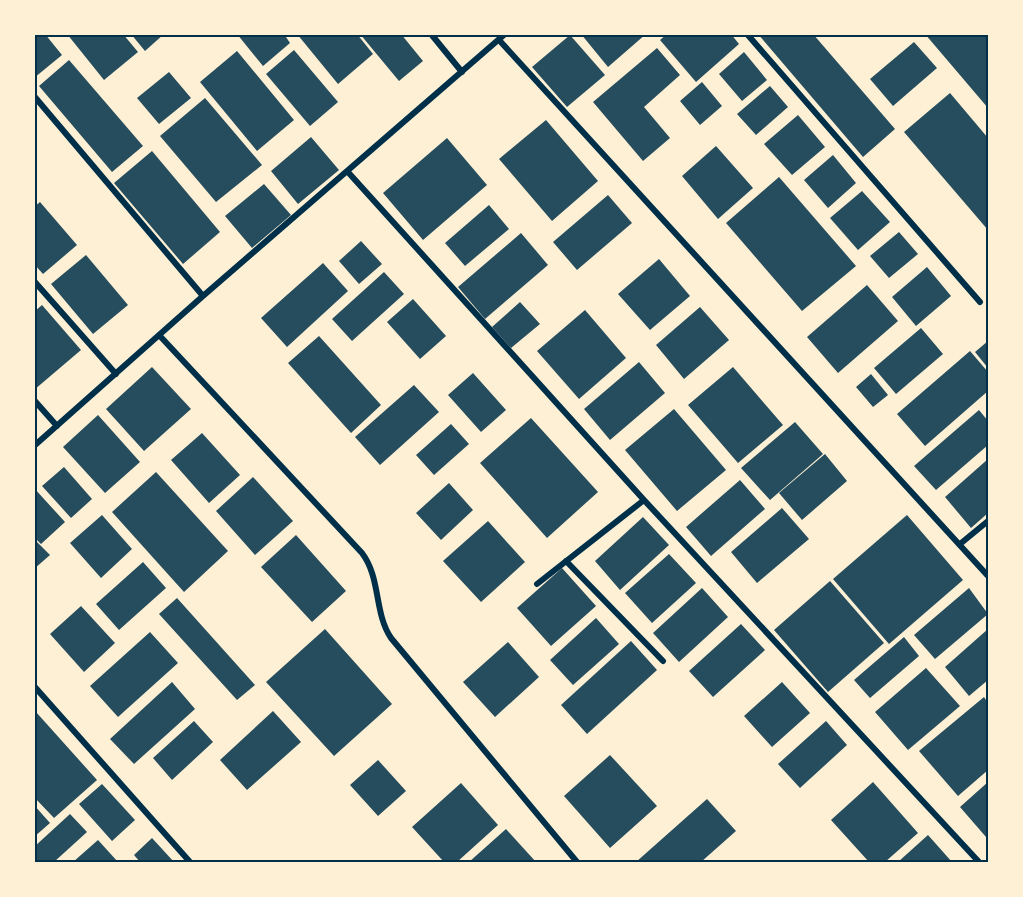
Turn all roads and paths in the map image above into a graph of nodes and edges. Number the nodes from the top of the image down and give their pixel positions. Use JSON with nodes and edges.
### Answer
{"nodes":[{"id":1,"x":431,"y":34,"type":"edge"},
{"id":2,"x":505,"y":34,"type":"edge"},
{"id":3,"x":747,"y":34,"type":"edge"},
{"id":4,"x":499,"y":40,"type":"junction"},
{"id":5,"x":462,"y":72,"type":"junction"},
{"id":6,"x":34,"y":96,"type":"edge"},
{"id":7,"x":347,"y":171,"type":"junction"},
{"id":8,"x":34,"y":281,"type":"edge"},
{"id":9,"x":203,"y":296,"type":"junction"},
{"id":10,"x":981,"y":302,"type":"dead end"},
{"id":11,"x":159,"y":335,"type":"junction"},
{"id":12,"x":116,"y":374,"type":"junction"},
{"id":13,"x":34,"y":400,"type":"edge"},
{"id":14,"x":57,"y":426,"type":"junction"},
{"id":15,"x":34,"y":446,"type":"edge"},
{"id":16,"x":644,"y":500,"type":"junction"},
{"id":17,"x":988,"y":520,"type":"edge"},
{"id":18,"x":960,"y":544,"type":"junction"},
{"id":19,"x":566,"y":561,"type":"junction"},
{"id":20,"x":988,"y":576,"type":"edge"},
{"id":21,"x":537,"y":584,"type":"dead end"},
{"id":22,"x":663,"y":661,"type":"dead end"},
{"id":23,"x":34,"y":686,"type":"edge"},
{"id":24,"x":190,"y":862,"type":"edge"},
{"id":25,"x":577,"y":862,"type":"edge"},
{"id":26,"x":979,"y":862,"type":"edge"}],
"edges":[{"from":1,"to":5,"type":"street"},
{"from":2,"to":4,"type":"street"},
{"from":3,"to":10,"type":"street"},
{"from":4,"to":5,"type":"street"},
{"from":4,"to":18,"type":"street"},
{"from":5,"to":7,"type":"street"},
{"from":6,"to":9,"type":"street"},
{"from":7,"to":9,"type":"street"},
{"from":7,"to":16,"type":"street"},
{"from":8,"to":12,"type":"street"},
{"from":9,"to":11,"type":"street"},
{"from":11,"to":12,"type":"street"},
{"from":11,"to":25,"type":"street"},
{"from":12,"to":14,"type":"street"},
{"from":13,"to":14,"type":"street"},
{"from":14,"to":15,"type":"street"},
{"from":16,"to":19,"type":"street"},
{"from":16,"to":26,"type":"street"},
{"from":17,"to":18,"type":"street"},
{"from":18,"to":20,"type":"street"},
{"from":19,"to":21,"type":"street"},
{"from":19,"to":22,"type":"street"},
{"from":23,"to":24,"type":"street"}]}
